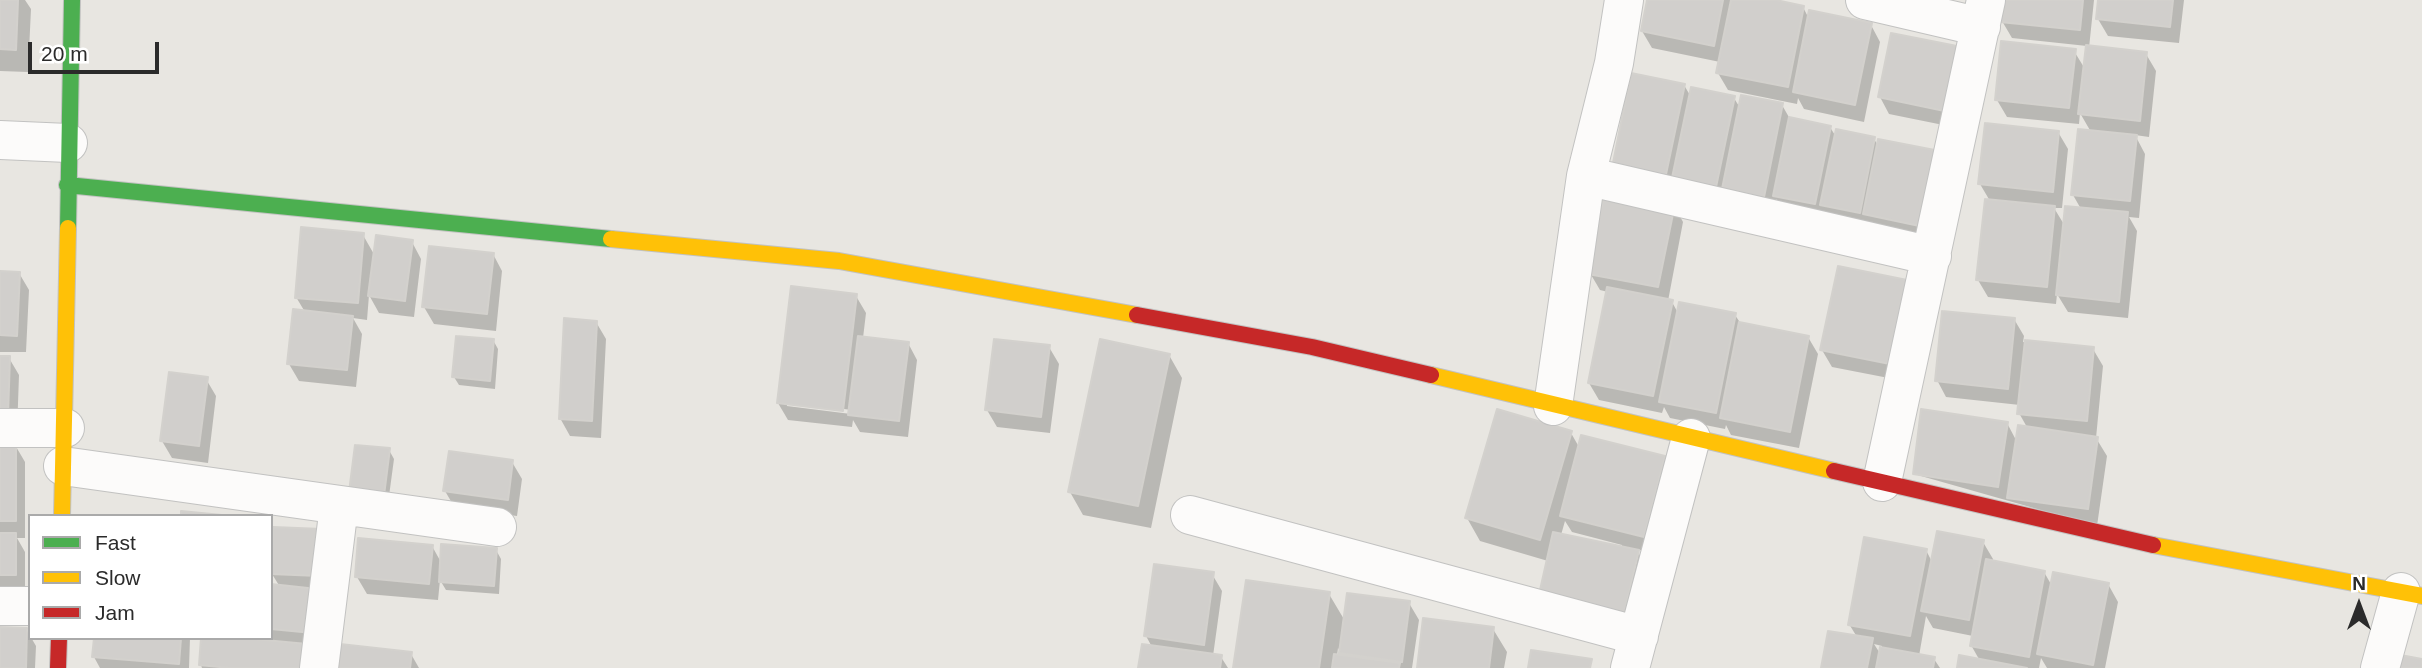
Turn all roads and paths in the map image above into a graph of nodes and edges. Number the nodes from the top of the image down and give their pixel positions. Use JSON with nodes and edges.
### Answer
{"nodes":[{"id":1,"x":72,"y":0,"type":"edge"},
{"id":2,"x":1624,"y":0,"type":"edge"},
{"id":3,"x":1865,"y":0,"type":"edge"},
{"id":4,"x":1984,"y":13,"type":"edge"},
{"id":5,"x":0,"y":140,"type":"edge"},
{"id":6,"x":68,"y":143,"type":"junction"},
{"id":7,"x":1586,"y":176,"type":"junction"},
{"id":8,"x":67,"y":185,"type":"junction"},
{"id":9,"x":1932,"y":256,"type":"junction"},
{"id":10,"x":1553,"y":406,"type":"junction"},
{"id":11,"x":0,"y":428,"type":"edge"},
{"id":12,"x":65,"y":428,"type":"junction"},
{"id":13,"x":1691,"y":438,"type":"junction"},
{"id":14,"x":63,"y":466,"type":"junction"},
{"id":15,"x":1882,"y":482,"type":"junction"},
{"id":16,"x":339,"y":506,"type":"junction"},
{"id":17,"x":62,"y":514,"type":"edge"},
{"id":18,"x":1190,"y":515,"type":"dead end"},
{"id":19,"x":497,"y":527,"type":"dead end"},
{"id":20,"x":2411,"y":594,"type":"edge"},
{"id":21,"x":28,"y":606,"type":"edge"},
{"id":22,"x":0,"y":607,"type":"edge"},
{"id":23,"x":59,"y":640,"type":"edge"},
{"id":24,"x":1634,"y":652,"type":"edge"},
{"id":25,"x":58,"y":668,"type":"edge"},
{"id":26,"x":319,"y":668,"type":"edge"},
{"id":27,"x":2380,"y":668,"type":"edge"}],
"edges":[{"from":1,"to":6,"type":"street"},
{"from":2,"to":7,"type":"street"},
{"from":3,"to":4,"type":"street"},
{"from":4,"to":9,"type":"street"},
{"from":5,"to":6,"type":"street"},
{"from":6,"to":8,"type":"street"},
{"from":7,"to":9,"type":"street"},
{"from":7,"to":10,"type":"street"},
{"from":8,"to":10,"type":"street"},
{"from":8,"to":12,"type":"street"},
{"from":9,"to":15,"type":"street"},
{"from":10,"to":13,"type":"street"},
{"from":11,"to":12,"type":"street"},
{"from":12,"to":14,"type":"street"},
{"from":13,"to":15,"type":"street"},
{"from":13,"to":24,"type":"street"},
{"from":14,"to":16,"type":"street"},
{"from":14,"to":17,"type":"street"},
{"from":15,"to":20,"type":"street"},
{"from":16,"to":19,"type":"street"},
{"from":16,"to":26,"type":"street"},
{"from":18,"to":24,"type":"street"},
{"from":20,"to":27,"type":"street"},
{"from":21,"to":22,"type":"street"},
{"from":23,"to":25,"type":"street"}]}
